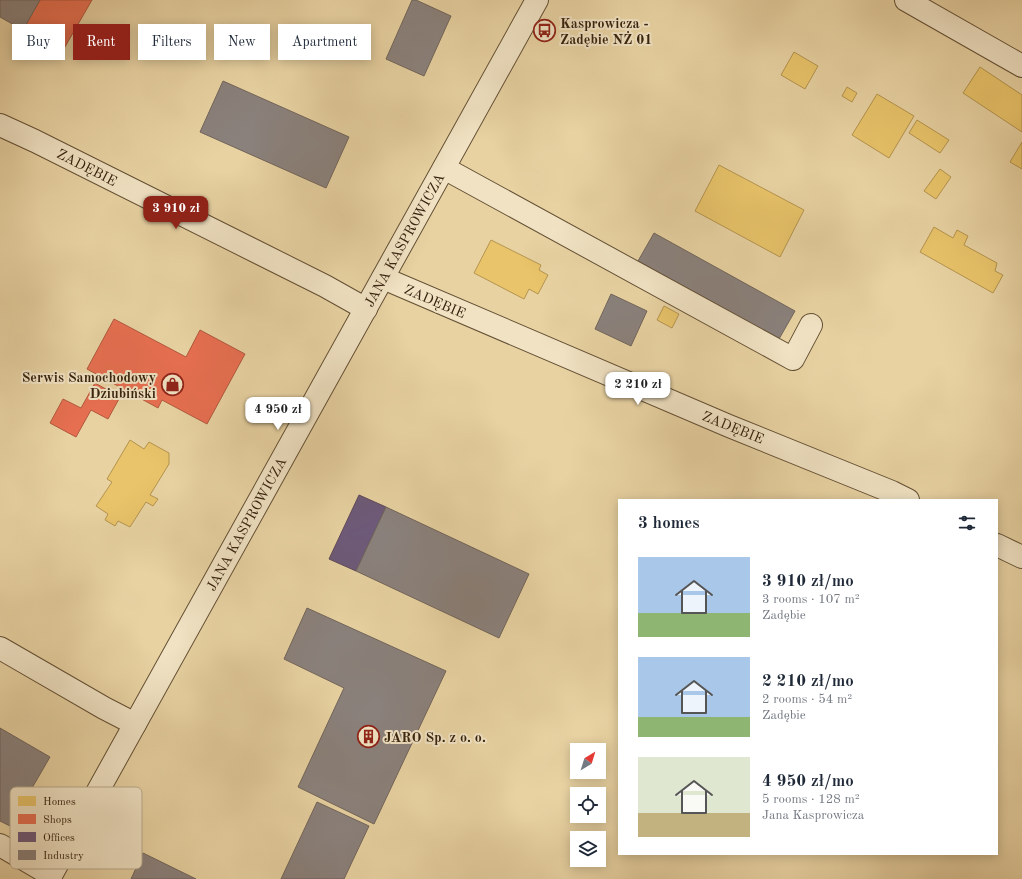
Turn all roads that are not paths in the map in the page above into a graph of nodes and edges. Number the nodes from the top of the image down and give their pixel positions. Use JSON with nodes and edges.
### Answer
{"nodes":[{"id":1,"x":537,"y":0,"type":"edge"},
{"id":2,"x":906,"y":0,"type":"edge"},
{"id":3,"x":1022,"y":66,"type":"edge"},
{"id":4,"x":0,"y":125,"type":"edge"},
{"id":5,"x":444,"y":168,"type":"junction"},
{"id":6,"x":383,"y":278,"type":"junction"},
{"id":7,"x":366,"y":309,"type":"junction"},
{"id":8,"x":811,"y":325,"type":"dead end"},
{"id":9,"x":906,"y":499,"type":"edge"},
{"id":10,"x":998,"y":545,"type":"edge"},
{"id":11,"x":1022,"y":557,"type":"edge"},
{"id":12,"x":0,"y":648,"type":"edge"},
{"id":13,"x":135,"y":724,"type":"junction"},
{"id":14,"x":100,"y":787,"type":"edge"},
{"id":15,"x":0,"y":846,"type":"edge"},
{"id":16,"x":10,"y":852,"type":"edge"},
{"id":17,"x":37,"y":869,"type":"edge"},
{"id":18,"x":50,"y":877,"type":"edge"}],
"edges":[{"from":1,"to":5,"type":"street","name":"JANA KASPROWICZA"},
{"from":2,"to":3,"type":"street"},
{"from":4,"to":7,"type":"street","name":"ZADĘBIE"},
{"from":5,"to":6,"type":"street","name":"JANA KASPROWICZA"},
{"from":5,"to":8,"type":"street"},
{"from":6,"to":7,"type":"street","name":"JANA KASPROWICZA"},
{"from":6,"to":9,"type":"street","name":"ZADĘBIE"},
{"from":7,"to":13,"type":"street","name":"JANA KASPROWICZA"},
{"from":10,"to":11,"type":"street"},
{"from":12,"to":13,"type":"street"},
{"from":13,"to":14,"type":"street","name":"JANA KASPROWICZA"},
{"from":15,"to":16,"type":"street"},
{"from":17,"to":18,"type":"street"}]}
